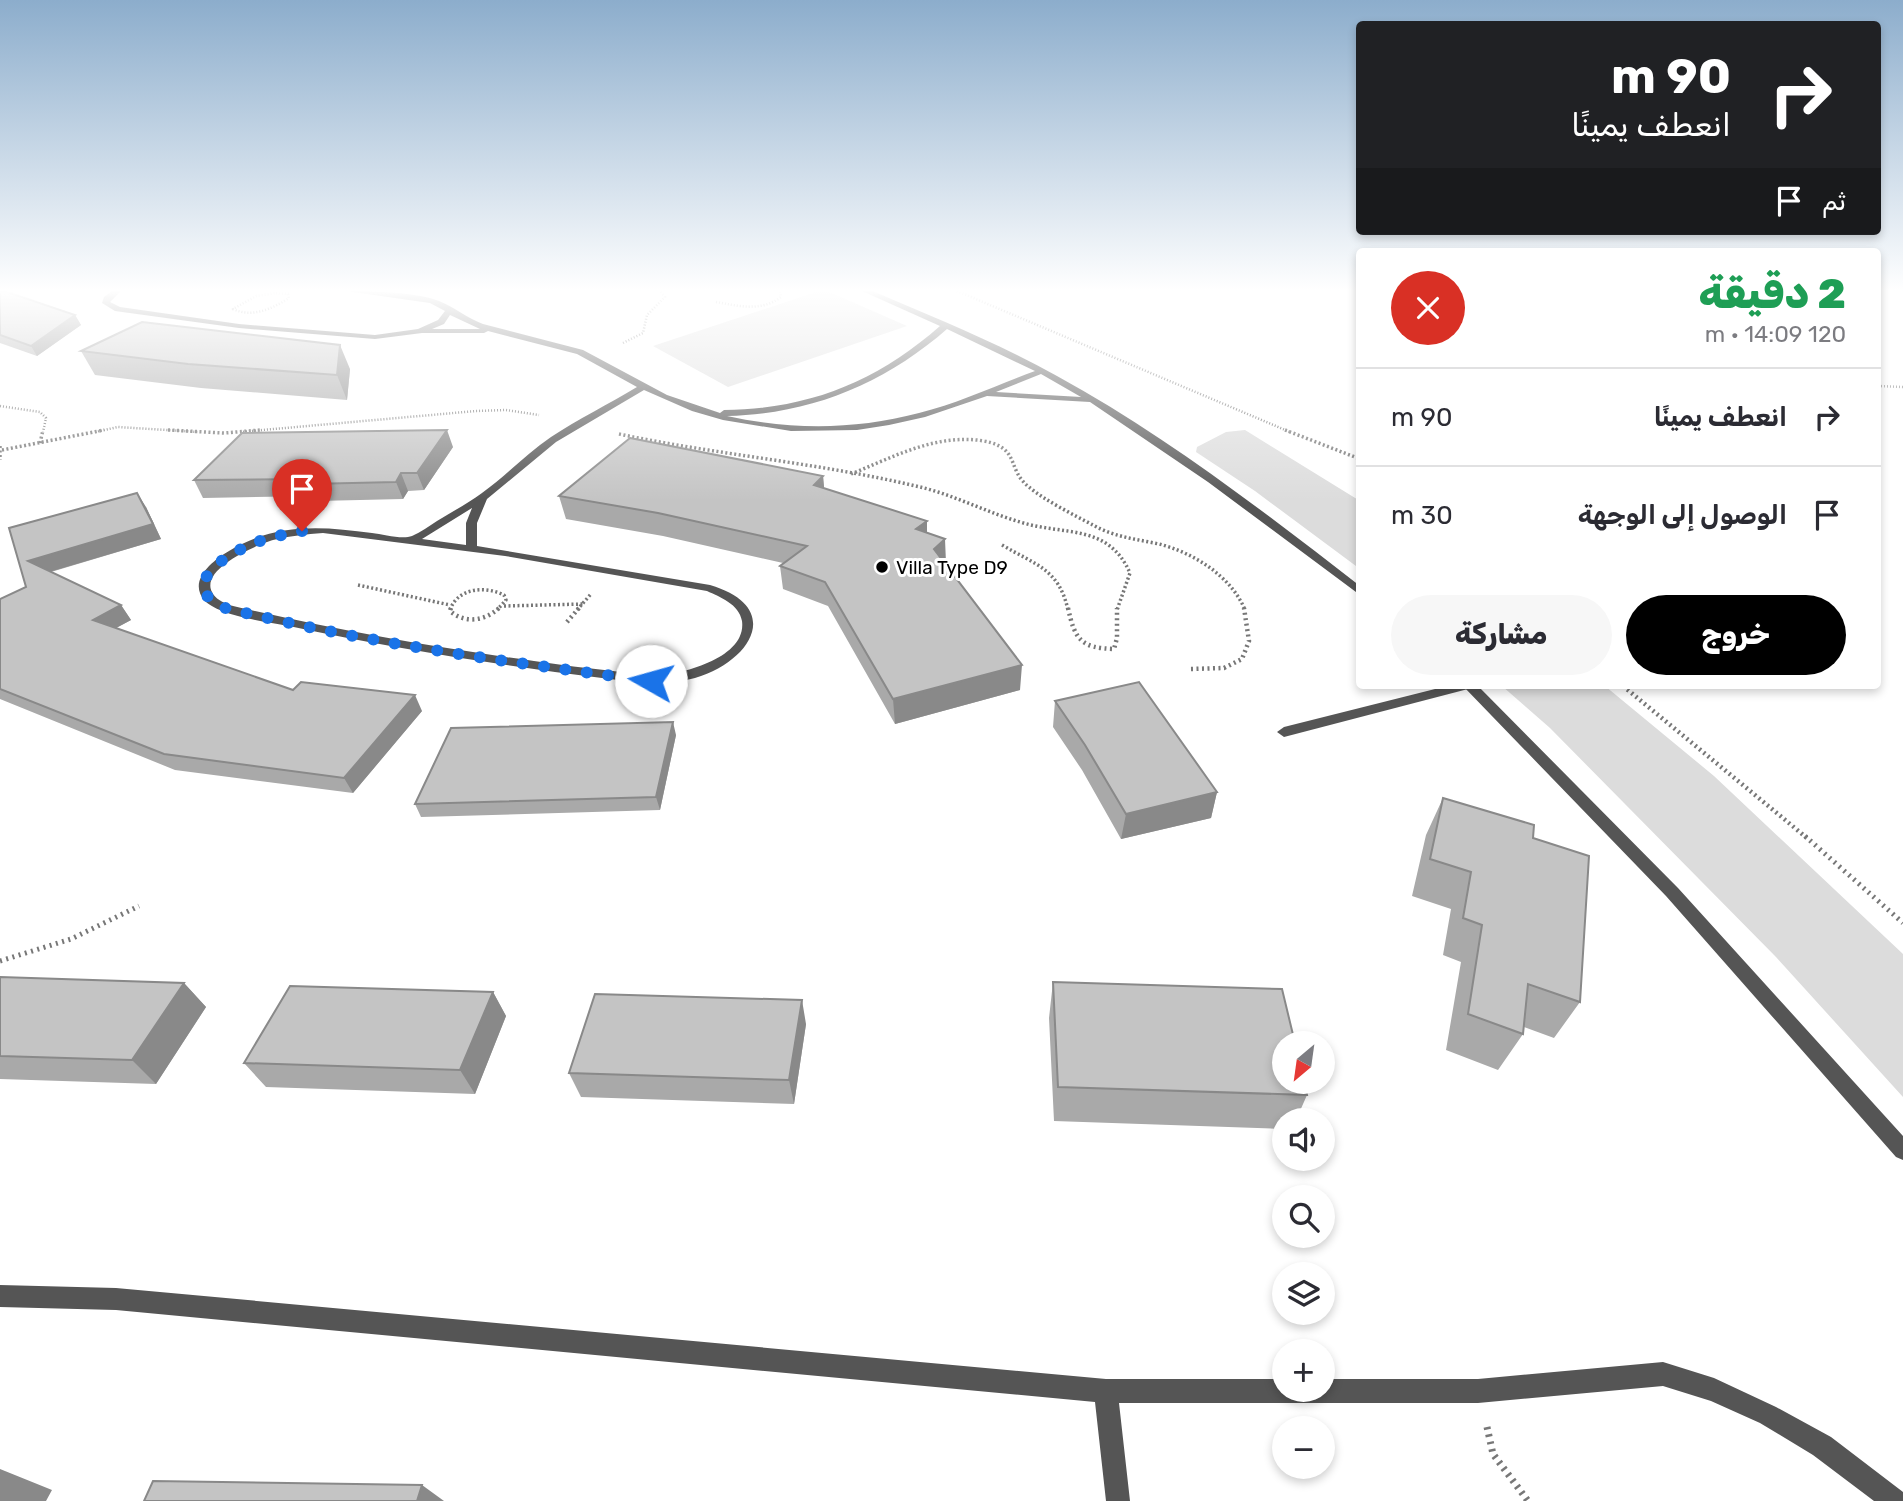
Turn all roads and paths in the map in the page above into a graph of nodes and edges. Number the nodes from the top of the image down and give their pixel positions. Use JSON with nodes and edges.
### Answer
{"nodes":[{"id":1,"x":596,"y":361,"type":"edge"},
{"id":2,"x":900,"y":361,"type":"edge"},
{"id":3,"x":1021,"y":361,"type":"edge"},
{"id":4,"x":1129,"y":361,"type":"edge"},
{"id":5,"x":1042,"y":371,"type":"junction"},
{"id":6,"x":1881,"y":386,"type":"edge"},
{"id":7,"x":643,"y":387,"type":"junction"},
{"id":8,"x":1903,"y":387,"type":"edge"},
{"id":9,"x":982,"y":393,"type":"junction"},
{"id":10,"x":1091,"y":400,"type":"junction"},
{"id":11,"x":0,"y":406,"type":"edge"},
{"id":12,"x":794,"y":408,"type":"junction"},
{"id":13,"x":695,"y":409,"type":"junction"},
{"id":14,"x":577,"y":424,"type":"junction"},
{"id":15,"x":803,"y":430,"type":"junction"},
{"id":16,"x":40,"y":443,"type":"junction"},
{"id":17,"x":1,"y":448,"type":"edge"},
{"id":18,"x":1356,"y":457,"type":"edge"},
{"id":19,"x":0,"y":460,"type":"edge"},
{"id":20,"x":849,"y":474,"type":"junction"},
{"id":21,"x":485,"y":496,"type":"junction"},
{"id":22,"x":413,"y":540,"type":"junction"},
{"id":23,"x":1002,"y":545,"type":"dead end"},
{"id":24,"x":472,"y":548,"type":"junction"},
{"id":25,"x":358,"y":585,"type":"dead end"},
{"id":26,"x":1356,"y":589,"type":"edge"},
{"id":27,"x":583,"y":604,"type":"dead end"},
{"id":28,"x":450,"y":605,"type":"junction"},
{"id":29,"x":503,"y":606,"type":"junction"},
{"id":30,"x":1191,"y":669,"type":"dead end"},
{"id":31,"x":1451,"y":689,"type":"edge"},
{"id":32,"x":1473,"y":689,"type":"edge"},
{"id":33,"x":1627,"y":689,"type":"edge"},
{"id":34,"x":1284,"y":732,"type":"dead end"},
{"id":35,"x":139,"y":906,"type":"dead end"},
{"id":36,"x":1903,"y":923,"type":"edge"},
{"id":37,"x":0,"y":961,"type":"edge"},
{"id":38,"x":1903,"y":1150,"type":"edge"},
{"id":39,"x":0,"y":1296,"type":"edge"},
{"id":40,"x":1107,"y":1391,"type":"junction"},
{"id":41,"x":1478,"y":1391,"type":"junction"},
{"id":42,"x":1118,"y":1501,"type":"edge"},
{"id":43,"x":1528,"y":1501,"type":"edge"},
{"id":44,"x":1894,"y":1501,"type":"edge"}],
"edges":[{"from":1,"to":7,"type":"street"},
{"from":2,"to":12,"type":"street"},
{"from":3,"to":5,"type":"street"},
{"from":4,"to":18,"type":"path"},
{"from":5,"to":9,"type":"street"},
{"from":5,"to":10,"type":"street"},
{"from":6,"to":8,"type":"path"},
{"from":7,"to":13,"type":"street"},
{"from":7,"to":14,"type":"street"},
{"from":9,"to":10,"type":"street"},
{"from":9,"to":15,"type":"street"},
{"from":10,"to":26,"type":"street"},
{"from":11,"to":16,"type":"path"},
{"from":12,"to":13,"type":"street"},
{"from":12,"to":15,"type":"street"},
{"from":13,"to":15,"type":"street"},
{"from":14,"to":16,"type":"path"},
{"from":14,"to":20,"type":"path"},
{"from":14,"to":21,"type":"street"},
{"from":16,"to":17,"type":"path"},
{"from":17,"to":19,"type":"path"},
{"from":20,"to":23,"type":"path"},
{"from":20,"to":30,"type":"path"},
{"from":21,"to":22,"type":"street"},
{"from":21,"to":24,"type":"street"},
{"from":22,"to":24,"type":"street"},
{"from":22,"to":24,"type":"street"},
{"from":25,"to":28,"type":"path"},
{"from":27,"to":29,"type":"path"},
{"from":28,"to":29,"type":"path"},
{"from":28,"to":29,"type":"path"},
{"from":31,"to":34,"type":"street"},
{"from":32,"to":38,"type":"street"},
{"from":33,"to":36,"type":"path"},
{"from":35,"to":37,"type":"path"},
{"from":39,"to":40,"type":"street"},
{"from":40,"to":41,"type":"street"},
{"from":40,"to":42,"type":"street"},
{"from":41,"to":43,"type":"path"},
{"from":41,"to":44,"type":"street"}]}
